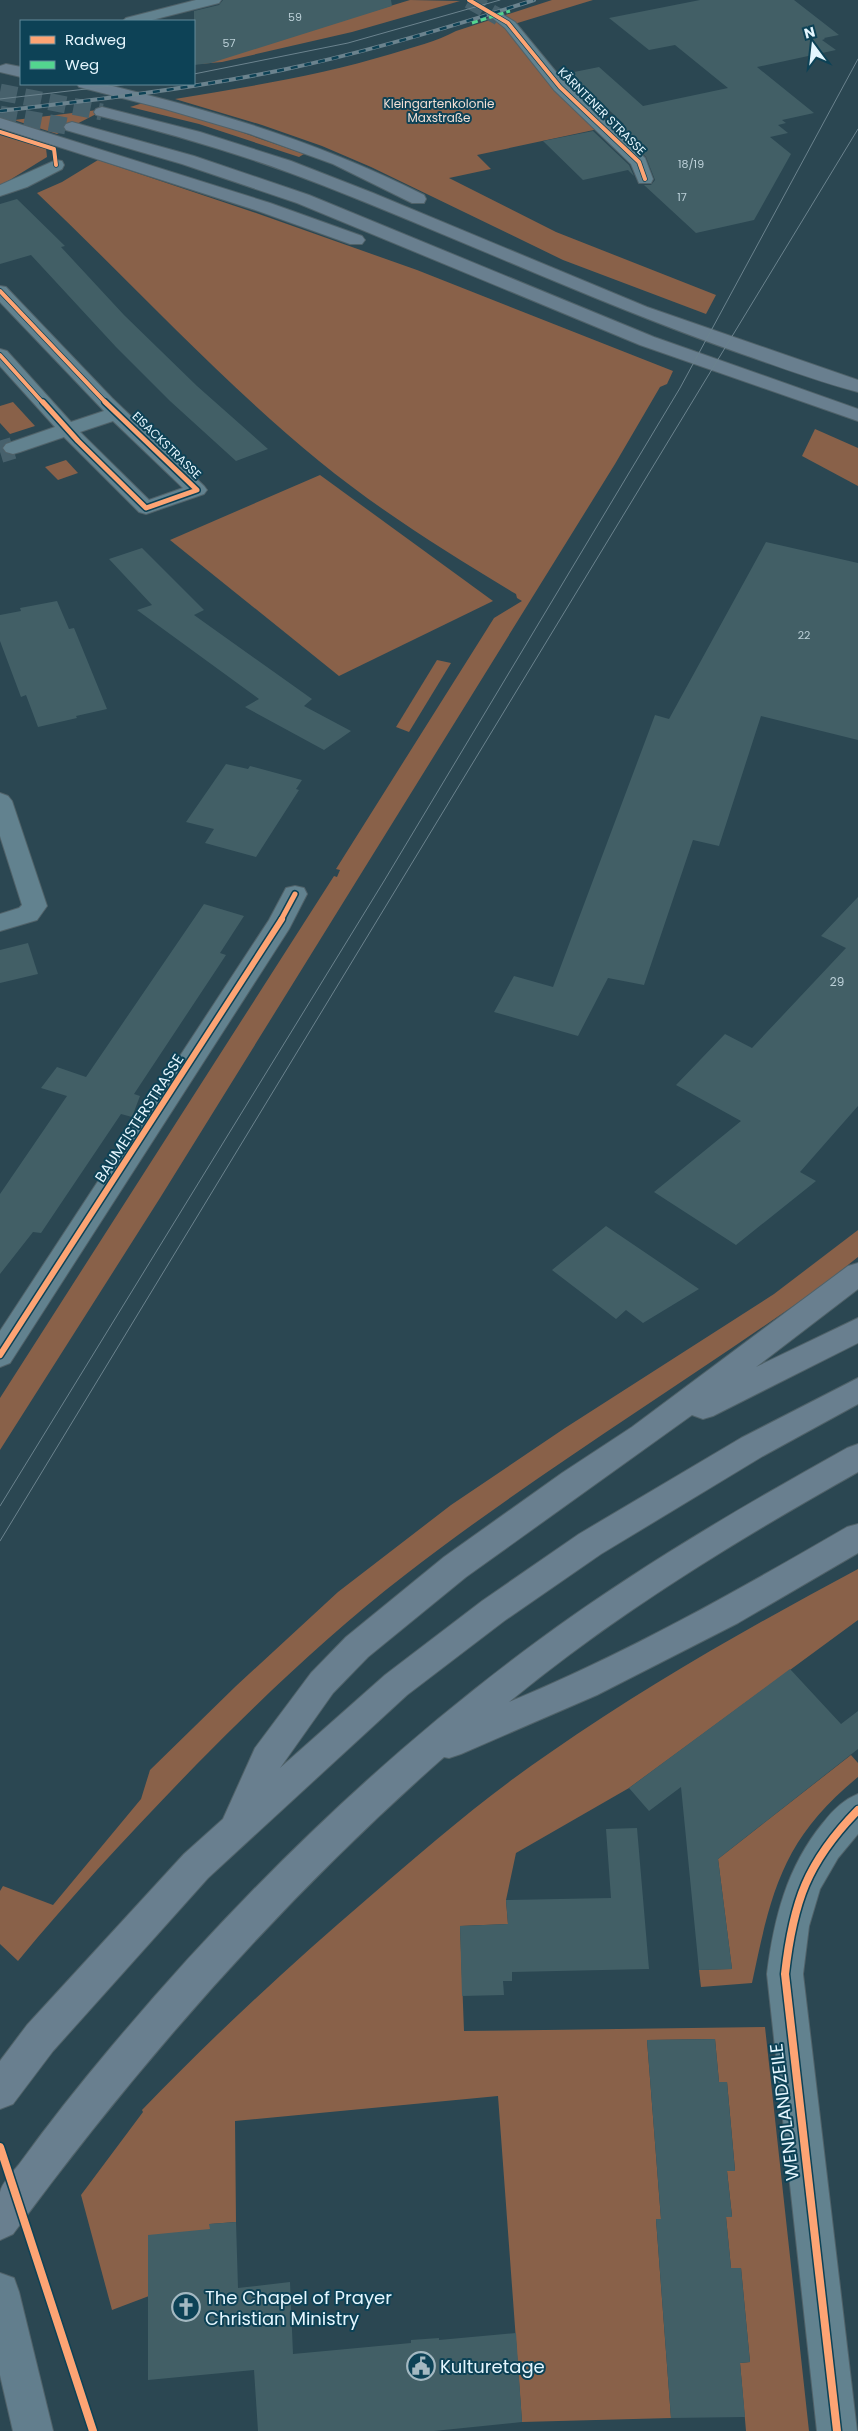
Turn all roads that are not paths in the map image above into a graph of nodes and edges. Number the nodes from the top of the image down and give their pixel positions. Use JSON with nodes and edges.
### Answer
{"nodes":[{"id":1,"x":214,"y":0,"type":"edge"},
{"id":2,"x":499,"y":17,"type":"tunnel mouth"},
{"id":3,"x":135,"y":20,"type":"edge"},
{"id":4,"x":89,"y":85,"type":"tunnel mouth"},
{"id":5,"x":102,"y":112,"type":"tunnel mouth"},
{"id":6,"x":0,"y":123,"type":"edge"},
{"id":7,"x":72,"y":127,"type":"tunnel mouth"},
{"id":8,"x":56,"y":165,"type":"dead end"},
{"id":9,"x":645,"y":179,"type":"dead end"},
{"id":10,"x":0,"y":191,"type":"edge"},
{"id":11,"x":463,"y":238,"type":"junction"},
{"id":12,"x":504,"y":283,"type":"junction"},
{"id":13,"x":0,"y":291,"type":"edge"},
{"id":14,"x":0,"y":355,"type":"edge"},
{"id":15,"x":858,"y":386,"type":"edge"},
{"id":16,"x":831,"y":407,"type":"junction"},
{"id":17,"x":117,"y":413,"type":"junction"},
{"id":18,"x":858,"y":416,"type":"edge"},
{"id":19,"x":68,"y":429,"type":"junction"},
{"id":20,"x":858,"y":429,"type":"edge"},
{"id":21,"x":13,"y":448,"type":"tunnel mouth"},
{"id":22,"x":0,"y":801,"type":"edge"},
{"id":23,"x":295,"y":894,"type":"dead end"},
{"id":24,"x":0,"y":923,"type":"edge"},
{"id":25,"x":858,"y":1274,"type":"edge"},
{"id":26,"x":858,"y":1330,"type":"edge"},
{"id":27,"x":0,"y":1355,"type":"edge"},
{"id":28,"x":858,"y":1390,"type":"edge"},
{"id":29,"x":643,"y":1436,"type":"junction"},
{"id":30,"x":858,"y":1458,"type":"edge"},
{"id":31,"x":858,"y":1537,"type":"edge"},
{"id":32,"x":423,"y":1754,"type":"junction"},
{"id":33,"x":858,"y":1810,"type":"edge"},
{"id":34,"x":235,"y":1829,"type":"junction"},
{"id":35,"x":0,"y":2091,"type":"edge"},
{"id":36,"x":0,"y":2221,"type":"edge"},
{"id":37,"x":0,"y":2292,"type":"edge"},
{"id":38,"x":34,"y":2431,"type":"edge"},
{"id":39,"x":838,"y":2431,"type":"edge"}],
"edges":[{"from":1,"to":3,"type":"street"},
{"from":2,"to":9,"type":"street","name":"KÄRNTENER STRASSE"},
{"from":4,"to":11,"type":"highway"},
{"from":5,"to":11,"type":"highway"},
{"from":6,"to":12,"type":"highway"},
{"from":7,"to":12,"type":"highway"},
{"from":8,"to":10,"type":"street"},
{"from":11,"to":15,"type":"highway"},
{"from":12,"to":16,"type":"highway"},
{"from":13,"to":17,"type":"street","name":"EISACKSTRASSE"},
{"from":14,"to":19,"type":"street","name":"EISACKSTRASSE"},
{"from":16,"to":18,"type":"highway"},
{"from":16,"to":20,"type":"highway"},
{"from":17,"to":19,"type":"street"},
{"from":17,"to":19,"type":"street","name":"EISACKSTRASSE"},
{"from":19,"to":21,"type":"street"},
{"from":22,"to":24,"type":"street"},
{"from":23,"to":27,"type":"street","name":"BAUMEISTERSTRASSE"},
{"from":25,"to":29,"type":"highway"},
{"from":26,"to":29,"type":"highway"},
{"from":28,"to":34,"type":"highway"},
{"from":29,"to":34,"type":"highway"},
{"from":30,"to":32,"type":"highway"},
{"from":31,"to":32,"type":"highway"},
{"from":32,"to":36,"type":"highway"},
{"from":33,"to":39,"type":"street","name":"WENDLANDZEILE"},
{"from":34,"to":35,"type":"highway"},
{"from":37,"to":38,"type":"street"}]}
